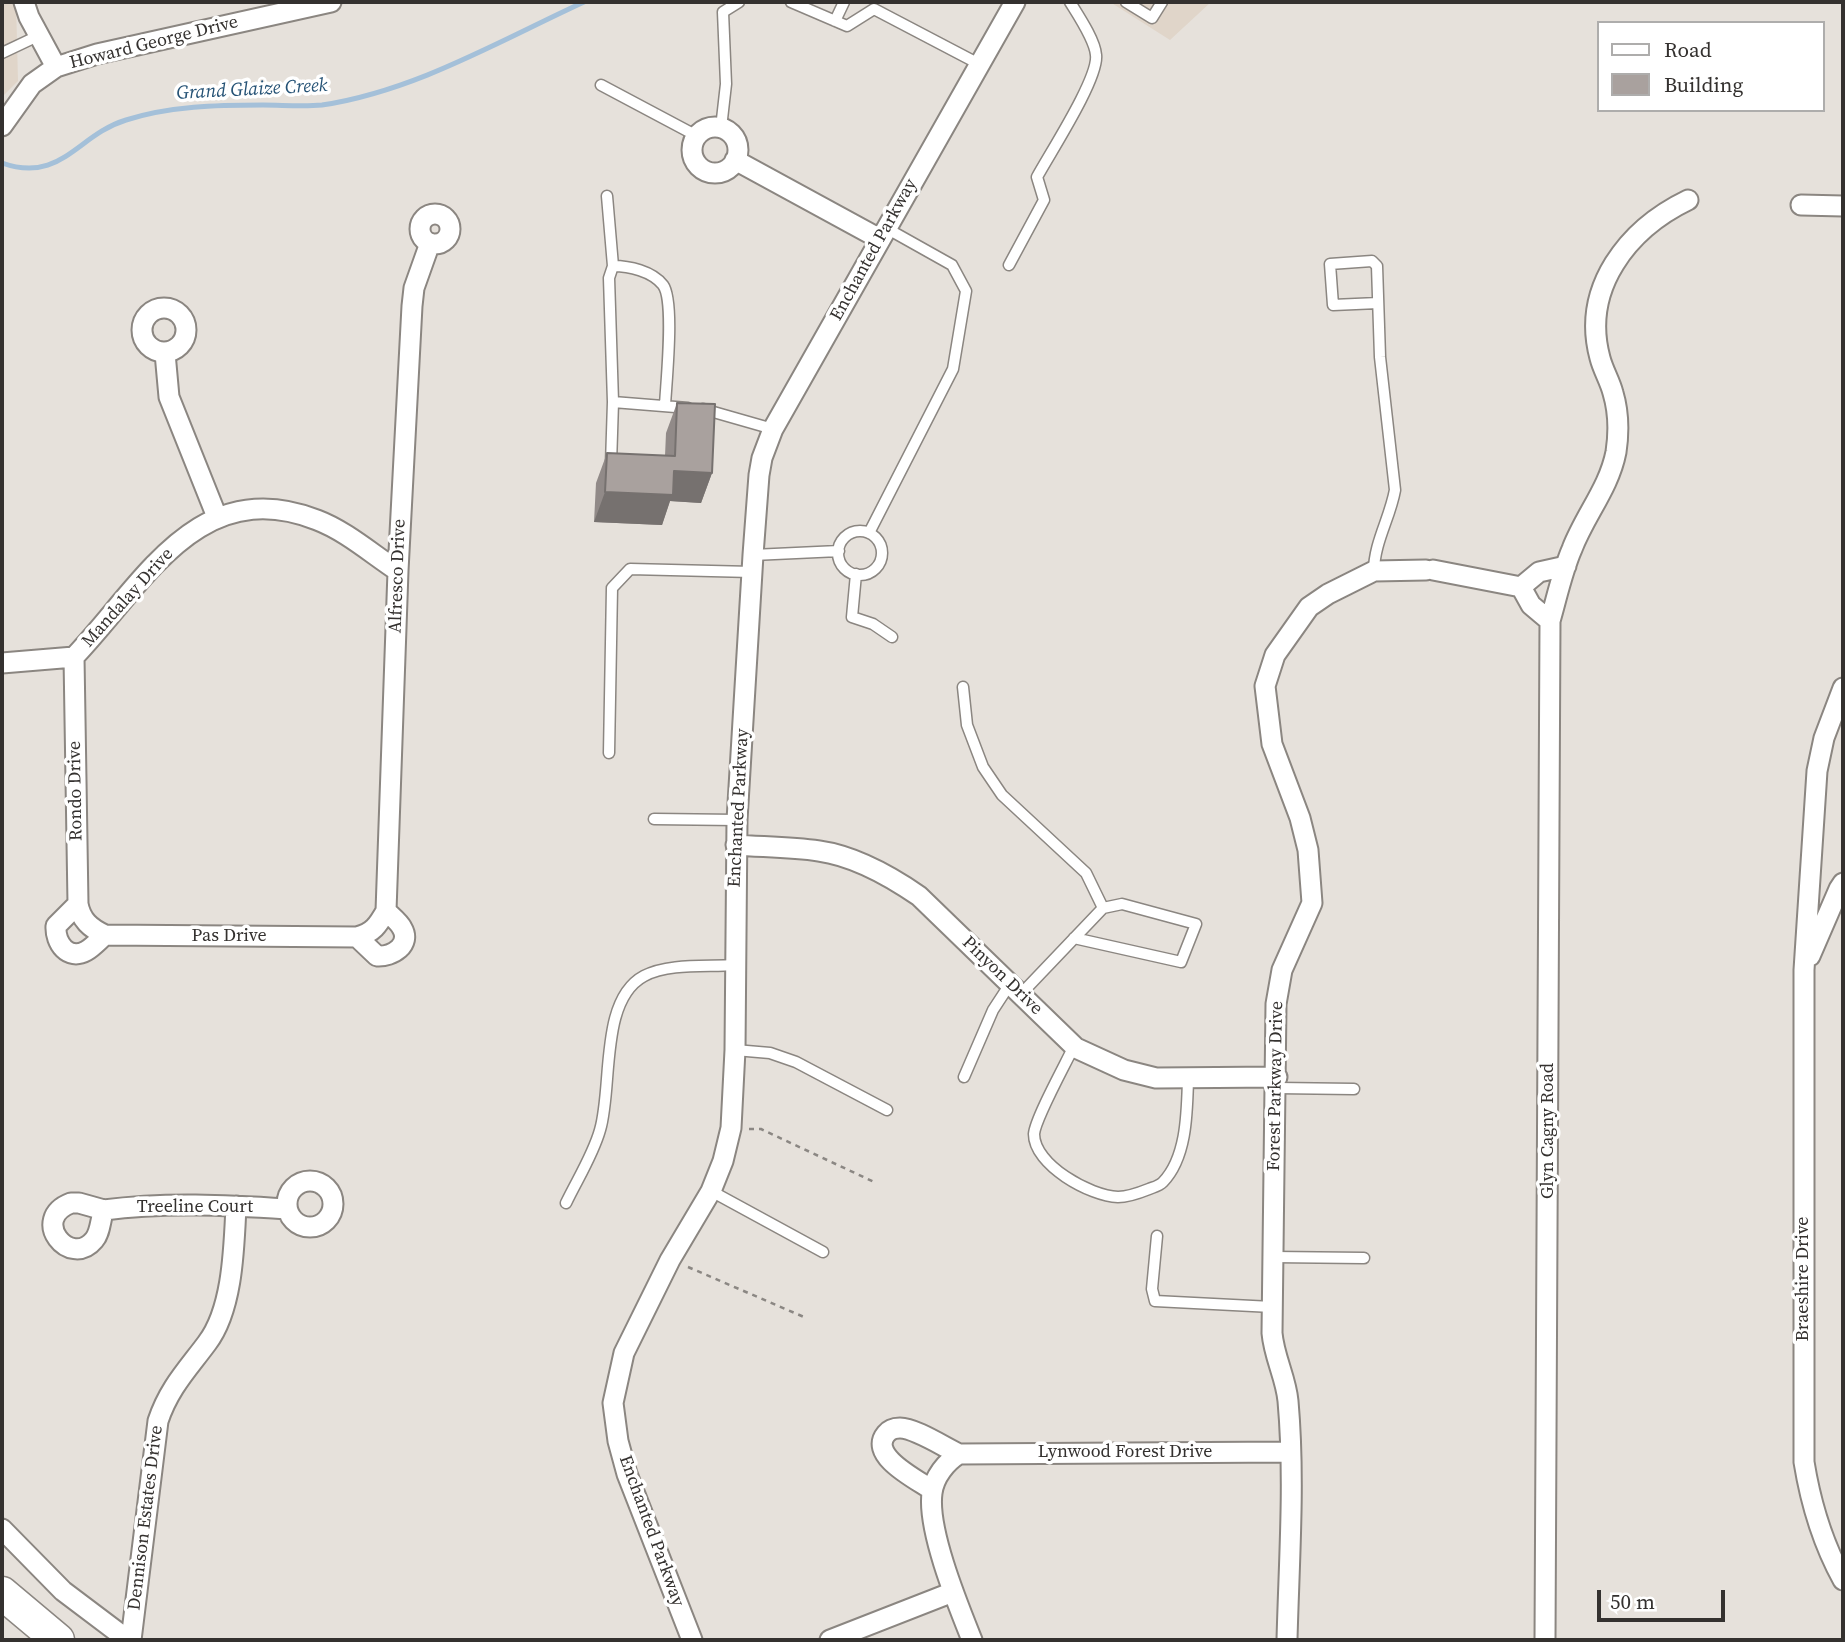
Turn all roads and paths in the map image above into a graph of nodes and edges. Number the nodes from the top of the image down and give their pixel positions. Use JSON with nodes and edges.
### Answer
{"nodes":[{"id":1,"x":24,"y":2,"type":"edge"},
{"id":2,"x":331,"y":2,"type":"edge"},
{"id":3,"x":739,"y":2,"type":"edge"},
{"id":4,"x":791,"y":2,"type":"edge"},
{"id":5,"x":844,"y":2,"type":"edge"},
{"id":6,"x":1015,"y":2,"type":"edge"},
{"id":7,"x":1070,"y":2,"type":"edge"},
{"id":8,"x":1126,"y":2,"type":"edge"},
{"id":9,"x":1162,"y":2,"type":"edge"},
{"id":10,"x":835,"y":21,"type":"junction"},
{"id":11,"x":40,"y":35,"type":"junction"},
{"id":12,"x":2,"y":53,"type":"edge"},
{"id":13,"x":979,"y":64,"type":"junction"},
{"id":14,"x":56,"y":67,"type":"junction"},
{"id":15,"x":601,"y":85,"type":"dead end"},
{"id":16,"x":2,"y":125,"type":"edge"},
{"id":17,"x":720,"y":128,"type":"junction"},
{"id":18,"x":697,"y":136,"type":"junction"},
{"id":19,"x":735,"y":160,"type":"junction"},
{"id":20,"x":607,"y":196,"type":"dead end"},
{"id":21,"x":1688,"y":200,"type":"dead end"},
{"id":22,"x":1801,"y":205,"type":"dead end"},
{"id":23,"x":1843,"y":206,"type":"edge"},
{"id":24,"x":883,"y":233,"type":"junction"},
{"id":25,"x":430,"y":243,"type":"dead end"},
{"id":26,"x":613,"y":265,"type":"junction"},
{"id":27,"x":1009,"y":265,"type":"dead end"},
{"id":28,"x":1378,"y":303,"type":"junction"},
{"id":29,"x":165,"y":353,"type":"dead end"},
{"id":30,"x":614,"y":402,"type":"junction"},
{"id":31,"x":665,"y":406,"type":"junction"},
{"id":32,"x":773,"y":429,"type":"junction"},
{"id":33,"x":611,"y":466,"type":"edge"},
{"id":34,"x":217,"y":517,"type":"junction"},
{"id":35,"x":869,"y":533,"type":"junction"},
{"id":36,"x":839,"y":551,"type":"junction"},
{"id":37,"x":752,"y":563,"type":"junction"},
{"id":38,"x":1566,"y":566,"type":"junction"},
{"id":39,"x":398,"y":571,"type":"junction"},
{"id":40,"x":1374,"y":572,"type":"junction"},
{"id":41,"x":856,"y":574,"type":"junction"},
{"id":42,"x":1521,"y":587,"type":"junction"},
{"id":43,"x":1550,"y":621,"type":"junction"},
{"id":44,"x":892,"y":637,"type":"dead end"},
{"id":45,"x":74,"y":657,"type":"junction"},
{"id":46,"x":2,"y":663,"type":"edge"},
{"id":47,"x":963,"y":687,"type":"dead end"},
{"id":48,"x":1843,"y":688,"type":"edge"},
{"id":49,"x":609,"y":753,"type":"dead end"},
{"id":50,"x":654,"y":819,"type":"dead end"},
{"id":51,"x":737,"y":820,"type":"junction"},
{"id":52,"x":736,"y":845,"type":"junction"},
{"id":53,"x":1843,"y":883,"type":"edge"},
{"id":54,"x":78,"y":904,"type":"junction"},
{"id":55,"x":1103,"y":908,"type":"junction"},
{"id":56,"x":386,"y":911,"type":"junction"},
{"id":57,"x":366,"y":933,"type":"junction"},
{"id":58,"x":105,"y":935,"type":"junction"},
{"id":59,"x":1074,"y":938,"type":"junction"},
{"id":60,"x":734,"y":965,"type":"junction"},
{"id":61,"x":1804,"y":970,"type":"junction"},
{"id":62,"x":1015,"y":989,"type":"junction"},
{"id":63,"x":1074,"y":1046,"type":"junction"},
{"id":64,"x":735,"y":1050,"type":"junction"},
{"id":65,"x":964,"y":1077,"type":"dead end"},
{"id":66,"x":1188,"y":1079,"type":"junction"},
{"id":67,"x":1277,"y":1083,"type":"junction"},
{"id":68,"x":1354,"y":1089,"type":"dead end"},
{"id":69,"x":887,"y":1110,"type":"dead end"},
{"id":70,"x":731,"y":1128,"type":"junction"},
{"id":71,"x":874,"y":1182,"type":"dead end"},
{"id":72,"x":711,"y":1191,"type":"junction"},
{"id":73,"x":566,"y":1203,"type":"dead end"},
{"id":74,"x":236,"y":1206,"type":"junction"},
{"id":75,"x":286,"y":1209,"type":"dead end"},
{"id":76,"x":104,"y":1210,"type":"dead end"},
{"id":77,"x":1157,"y":1236,"type":"dead end"},
{"id":78,"x":823,"y":1252,"type":"dead end"},
{"id":79,"x":1273,"y":1257,"type":"junction"},
{"id":80,"x":1364,"y":1258,"type":"dead end"},
{"id":81,"x":670,"y":1260,"type":"junction"},
{"id":82,"x":1272,"y":1307,"type":"junction"},
{"id":83,"x":804,"y":1317,"type":"dead end"},
{"id":84,"x":1290,"y":1452,"type":"junction"},
{"id":85,"x":959,"y":1454,"type":"junction"},
{"id":86,"x":932,"y":1490,"type":"junction"},
{"id":87,"x":2,"y":1529,"type":"edge"},
{"id":88,"x":1843,"y":1580,"type":"edge"},
{"id":89,"x":953,"y":1592,"type":"junction"},
{"id":90,"x":2,"y":1593,"type":"edge"},
{"id":91,"x":58,"y":1640,"type":"edge"},
{"id":92,"x":129,"y":1640,"type":"edge"},
{"id":93,"x":692,"y":1640,"type":"edge"},
{"id":94,"x":830,"y":1640,"type":"edge"},
{"id":95,"x":972,"y":1640,"type":"edge"},
{"id":96,"x":1287,"y":1640,"type":"edge"},
{"id":97,"x":1545,"y":1640,"type":"edge"}],
"edges":[{"from":1,"to":11,"type":"street"},
{"from":2,"to":14,"type":"street","name":"Howard George Drive"},
{"from":3,"to":17,"type":"lane"},
{"from":4,"to":10,"type":"lane"},
{"from":5,"to":10,"type":"lane"},
{"from":6,"to":13,"type":"street","name":"Enchanted Parkway"},
{"from":7,"to":27,"type":"lane"},
{"from":8,"to":9,"type":"lane"},
{"from":10,"to":13,"type":"lane"},
{"from":11,"to":12,"type":"lane"},
{"from":11,"to":14,"type":"street"},
{"from":13,"to":24,"type":"street","name":"Enchanted Parkway"},
{"from":14,"to":16,"type":"street","name":"Howard George Drive"},
{"from":15,"to":18,"type":"lane"},
{"from":17,"to":18,"type":"street"},
{"from":17,"to":19,"type":"street"},
{"from":18,"to":19,"type":"street"},
{"from":19,"to":24,"type":"street"},
{"from":20,"to":26,"type":"lane"},
{"from":21,"to":38,"type":"street","name":"Glyn Cagny Road"},
{"from":22,"to":23,"type":"street"},
{"from":24,"to":32,"type":"street","name":"Enchanted Parkway"},
{"from":24,"to":35,"type":"lane"},
{"from":25,"to":39,"type":"street","name":"Alfresco Drive"},
{"from":26,"to":30,"type":"lane"},
{"from":26,"to":31,"type":"lane"},
{"from":28,"to":28,"type":"lane"},
{"from":28,"to":40,"type":"lane"},
{"from":29,"to":34,"type":"street"},
{"from":30,"to":31,"type":"lane"},
{"from":30,"to":33,"type":"lane"},
{"from":31,"to":32,"type":"lane"},
{"from":32,"to":37,"type":"street","name":"Enchanted Parkway"},
{"from":34,"to":39,"type":"street","name":"Mandalay Drive"},
{"from":34,"to":45,"type":"street","name":"Mandalay Drive"},
{"from":35,"to":36,"type":"lane"},
{"from":35,"to":41,"type":"lane"},
{"from":36,"to":37,"type":"lane"},
{"from":36,"to":41,"type":"lane"},
{"from":37,"to":49,"type":"lane"},
{"from":37,"to":51,"type":"street","name":"Enchanted Parkway"},
{"from":38,"to":42,"type":"street"},
{"from":38,"to":43,"type":"street","name":"Glyn Cagny Road"},
{"from":39,"to":56,"type":"street","name":"Alfresco Drive"},
{"from":40,"to":42,"type":"street","name":"Forest Parkway Drive"},
{"from":40,"to":67,"type":"street","name":"Forest Parkway Drive"},
{"from":41,"to":44,"type":"lane"},
{"from":42,"to":43,"type":"street"},
{"from":43,"to":97,"type":"street","name":"Glyn Cagny Road"},
{"from":45,"to":46,"type":"street","name":"Mandalay Drive"},
{"from":45,"to":54,"type":"street","name":"Rondo Drive"},
{"from":47,"to":55,"type":"lane"},
{"from":48,"to":61,"type":"street","name":"Braeshire Drive"},
{"from":50,"to":51,"type":"lane"},
{"from":51,"to":52,"type":"street","name":"Enchanted Parkway"},
{"from":52,"to":60,"type":"street","name":"Enchanted Parkway"},
{"from":52,"to":62,"type":"street","name":"Pinyon Drive"},
{"from":53,"to":61,"type":"street","name":"Braeshire Drive"},
{"from":54,"to":58,"type":"street","name":"Rondo Drive"},
{"from":54,"to":58,"type":"street"},
{"from":55,"to":59,"type":"lane"},
{"from":55,"to":59,"type":"lane"},
{"from":56,"to":57,"type":"street"},
{"from":56,"to":57,"type":"street"},
{"from":57,"to":58,"type":"street","name":"Pas Drive"},
{"from":59,"to":62,"type":"lane"},
{"from":60,"to":64,"type":"street","name":"Enchanted Parkway"},
{"from":60,"to":73,"type":"lane"},
{"from":61,"to":88,"type":"street","name":"Braeshire Drive"},
{"from":62,"to":63,"type":"street","name":"Pinyon Drive"},
{"from":62,"to":65,"type":"lane"},
{"from":63,"to":66,"type":"street","name":"Pinyon Drive"},
{"from":63,"to":66,"type":"lane"},
{"from":64,"to":69,"type":"lane"},
{"from":64,"to":70,"type":"street","name":"Enchanted Parkway"},
{"from":66,"to":67,"type":"street","name":"Pinyon Drive"},
{"from":67,"to":68,"type":"lane"},
{"from":67,"to":79,"type":"street","name":"Forest Parkway Drive"},
{"from":70,"to":71,"type":"path"},
{"from":70,"to":72,"type":"street","name":"Enchanted Parkway"},
{"from":72,"to":78,"type":"lane"},
{"from":72,"to":81,"type":"street","name":"Enchanted Parkway"},
{"from":74,"to":75,"type":"street","name":"Treeline Court"},
{"from":74,"to":76,"type":"street","name":"Treeline Court"},
{"from":74,"to":92,"type":"street","name":"Dennison Estates Drive"},
{"from":77,"to":82,"type":"lane"},
{"from":79,"to":80,"type":"lane"},
{"from":79,"to":82,"type":"street","name":"Forest Parkway Drive"},
{"from":81,"to":83,"type":"path"},
{"from":81,"to":93,"type":"street","name":"Enchanted Parkway"},
{"from":82,"to":84,"type":"street","name":"Forest Parkway Drive"},
{"from":84,"to":85,"type":"street","name":"Lynwood Forest Drive"},
{"from":84,"to":96,"type":"street"},
{"from":85,"to":86,"type":"street"},
{"from":85,"to":86,"type":"street","name":"Lynwood Forest Drive"},
{"from":86,"to":89,"type":"street"},
{"from":87,"to":92,"type":"street"},
{"from":89,"to":94,"type":"street"},
{"from":89,"to":95,"type":"street"},
{"from":90,"to":91,"type":"highway"}]}
